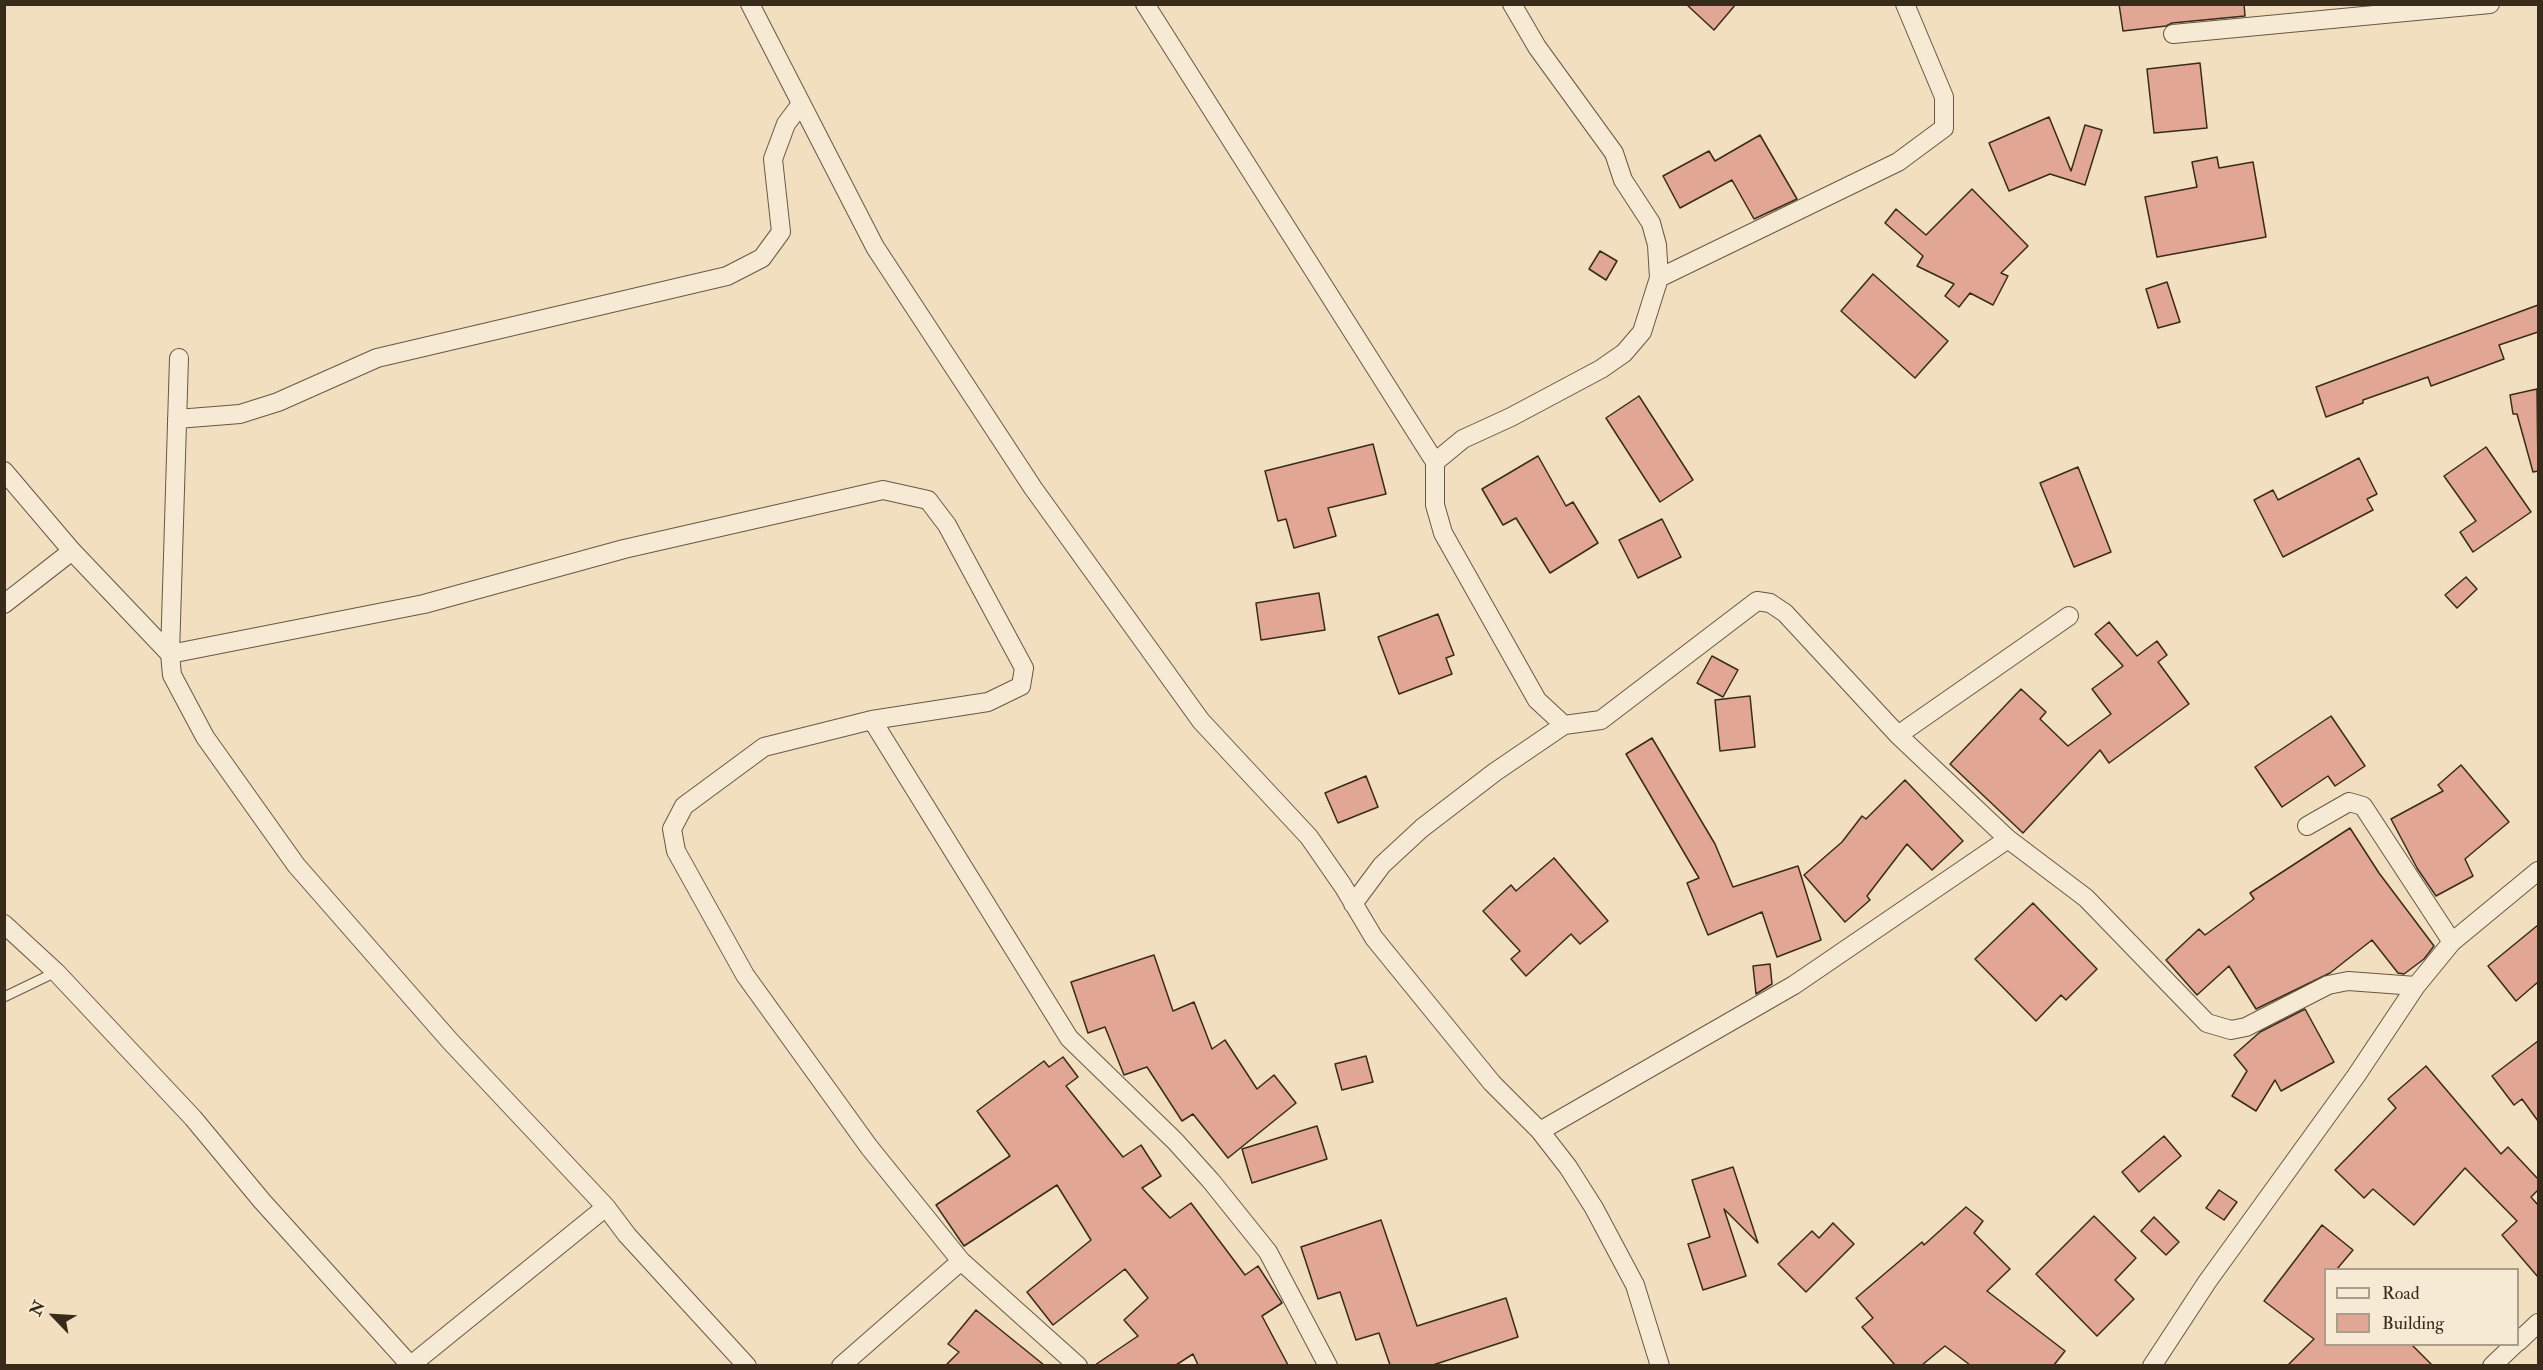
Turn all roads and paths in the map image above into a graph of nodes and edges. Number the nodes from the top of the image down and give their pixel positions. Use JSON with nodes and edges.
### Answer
{"nodes":[{"id":1,"x":750,"y":4,"type":"edge"},
{"id":2,"x":1145,"y":4,"type":"edge"},
{"id":3,"x":1512,"y":4,"type":"edge"},
{"id":4,"x":1905,"y":4,"type":"edge"},
{"id":5,"x":2490,"y":4,"type":"edge"},
{"id":6,"x":2173,"y":34,"type":"dead end"},
{"id":7,"x":801,"y":104,"type":"junction"},
{"id":8,"x":1659,"y":278,"type":"junction"},
{"id":9,"x":179,"y":357,"type":"dead end"},
{"id":10,"x":177,"y":419,"type":"junction"},
{"id":11,"x":1435,"y":462,"type":"junction"},
{"id":12,"x":4,"y":471,"type":"edge"},
{"id":13,"x":72,"y":551,"type":"junction"},
{"id":14,"x":4,"y":604,"type":"edge"},
{"id":15,"x":2069,"y":616,"type":"dead end"},
{"id":16,"x":170,"y":654,"type":"junction"},
{"id":17,"x":872,"y":720,"type":"junction"},
{"id":18,"x":1564,"y":725,"type":"junction"},
{"id":19,"x":1898,"y":735,"type":"junction"},
{"id":20,"x":2307,"y":826,"type":"dead end"},
{"id":21,"x":2008,"y":839,"type":"junction"},
{"id":22,"x":2538,"y":871,"type":"edge"},
{"id":23,"x":1353,"y":904,"type":"junction"},
{"id":24,"x":4,"y":924,"type":"edge"},
{"id":25,"x":2452,"y":942,"type":"junction"},
{"id":26,"x":56,"y":972,"type":"junction"},
{"id":27,"x":2416,"y":986,"type":"junction"},
{"id":28,"x":4,"y":997,"type":"edge"},
{"id":29,"x":1540,"y":1131,"type":"junction"},
{"id":30,"x":606,"y":1208,"type":"junction"},
{"id":31,"x":961,"y":1261,"type":"junction"},
{"id":32,"x":2538,"y":1323,"type":"edge"},
{"id":33,"x":2519,"y":1340,"type":"edge"},
{"id":34,"x":2513,"y":1346,"type":"edge"},
{"id":35,"x":411,"y":1365,"type":"edge"},
{"id":36,"x":747,"y":1365,"type":"edge"},
{"id":37,"x":841,"y":1365,"type":"edge"},
{"id":38,"x":1078,"y":1365,"type":"edge"},
{"id":39,"x":1328,"y":1365,"type":"edge"},
{"id":40,"x":1660,"y":1365,"type":"edge"},
{"id":41,"x":2152,"y":1365,"type":"edge"},
{"id":42,"x":2492,"y":1365,"type":"edge"}],
"edges":[{"from":1,"to":7,"type":"street"},
{"from":2,"to":11,"type":"street"},
{"from":3,"to":8,"type":"street"},
{"from":4,"to":8,"type":"street"},
{"from":5,"to":6,"type":"street"},
{"from":7,"to":10,"type":"street"},
{"from":7,"to":23,"type":"street"},
{"from":8,"to":11,"type":"street"},
{"from":9,"to":10,"type":"street"},
{"from":10,"to":16,"type":"street"},
{"from":11,"to":18,"type":"street"},
{"from":12,"to":13,"type":"street"},
{"from":13,"to":14,"type":"street"},
{"from":13,"to":16,"type":"street"},
{"from":15,"to":19,"type":"street"},
{"from":16,"to":17,"type":"street"},
{"from":16,"to":30,"type":"street"},
{"from":17,"to":31,"type":"street"},
{"from":17,"to":39,"type":"street"},
{"from":18,"to":19,"type":"street"},
{"from":18,"to":23,"type":"street"},
{"from":19,"to":21,"type":"street"},
{"from":20,"to":25,"type":"street"},
{"from":21,"to":27,"type":"street"},
{"from":21,"to":29,"type":"street"},
{"from":22,"to":25,"type":"street"},
{"from":23,"to":29,"type":"street"},
{"from":24,"to":26,"type":"street"},
{"from":25,"to":27,"type":"street"},
{"from":26,"to":28,"type":"lane"},
{"from":26,"to":35,"type":"street"},
{"from":27,"to":41,"type":"street"},
{"from":29,"to":40,"type":"street"},
{"from":30,"to":35,"type":"street"},
{"from":30,"to":36,"type":"street"},
{"from":31,"to":37,"type":"street"},
{"from":31,"to":38,"type":"street"},
{"from":32,"to":33,"type":"street"},
{"from":34,"to":42,"type":"street"}]}
